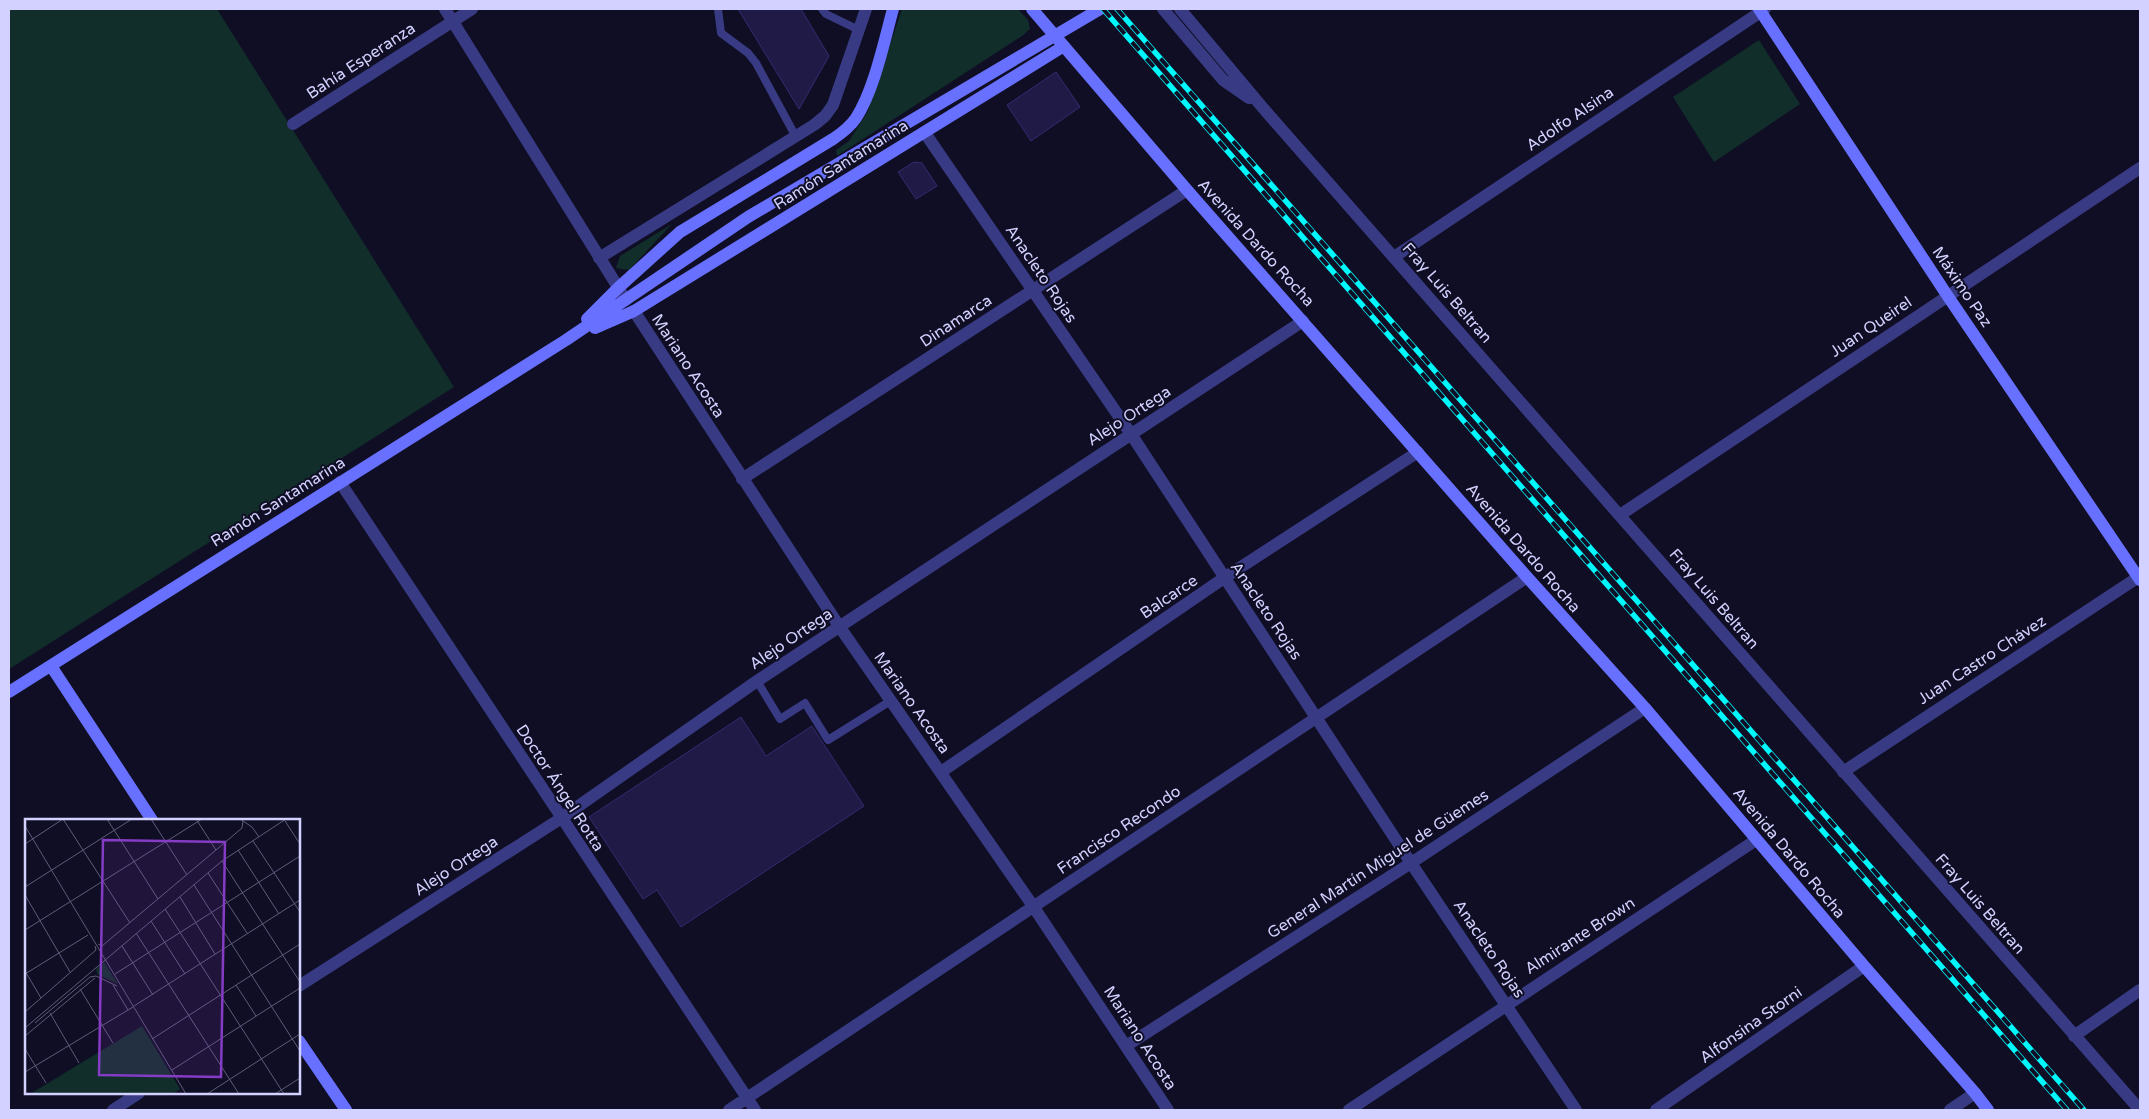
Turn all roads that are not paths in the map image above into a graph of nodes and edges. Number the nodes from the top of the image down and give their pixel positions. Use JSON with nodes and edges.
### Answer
{"nodes":[{"id":1,"x":445,"y":9,"type":"edge"},
{"id":2,"x":472,"y":9,"type":"edge"},
{"id":3,"x":718,"y":9,"type":"edge"},
{"id":4,"x":822,"y":9,"type":"edge"},
{"id":5,"x":866,"y":9,"type":"edge"},
{"id":6,"x":893,"y":9,"type":"edge"},
{"id":7,"x":1032,"y":9,"type":"edge"},
{"id":8,"x":1100,"y":9,"type":"edge"},
{"id":9,"x":1163,"y":9,"type":"edge"},
{"id":10,"x":1180,"y":9,"type":"edge"},
{"id":11,"x":1762,"y":10,"type":"edge"},
{"id":12,"x":452,"y":21,"type":"junction"},
{"id":13,"x":859,"y":30,"type":"junction"},
{"id":14,"x":1064,"y":46,"type":"junction"},
{"id":15,"x":1263,"y":108,"type":"junction"},
{"id":16,"x":293,"y":124,"type":"dead end"},
{"id":17,"x":925,"y":133,"type":"junction"},
{"id":18,"x":796,"y":136,"type":"junction"},
{"id":19,"x":2140,"y":168,"type":"edge"},
{"id":20,"x":1187,"y":190,"type":"junction"},
{"id":21,"x":748,"y":217,"type":"junction"},
{"id":22,"x":1394,"y":257,"type":"junction"},
{"id":23,"x":599,"y":258,"type":"junction"},
{"id":24,"x":618,"y":288,"type":"junction"},
{"id":25,"x":1033,"y":291,"type":"junction"},
{"id":26,"x":1947,"y":296,"type":"junction"},
{"id":27,"x":626,"y":300,"type":"junction"},
{"id":28,"x":634,"y":311,"type":"junction"},
{"id":29,"x":1302,"y":320,"type":"junction"},
{"id":30,"x":566,"y":340,"type":"junction"},
{"id":31,"x":1131,"y":434,"type":"junction"},
{"id":32,"x":1418,"y":452,"type":"junction"},
{"id":33,"x":742,"y":479,"type":"junction"},
{"id":34,"x":340,"y":482,"type":"junction"},
{"id":35,"x":1620,"y":515,"type":"junction"},
{"id":36,"x":1527,"y":577,"type":"junction"},
{"id":37,"x":1224,"y":578,"type":"junction"},
{"id":38,"x":2140,"y":578,"type":"edge"},
{"id":39,"x":839,"y":626,"type":"junction"},
{"id":40,"x":51,"y":666,"type":"junction"},
{"id":41,"x":756,"y":681,"type":"junction"},
{"id":42,"x":9,"y":692,"type":"edge"},
{"id":43,"x":892,"y":700,"type":"junction"},
{"id":44,"x":1645,"y":708,"type":"junction"},
{"id":45,"x":1317,"y":718,"type":"junction"},
{"id":46,"x":940,"y":772,"type":"junction"},
{"id":47,"x":1843,"y":772,"type":"junction"},
{"id":48,"x":151,"y":819,"type":"edge"},
{"id":49,"x":560,"y":819,"type":"junction"},
{"id":50,"x":1756,"y":840,"type":"junction"},
{"id":51,"x":1411,"y":864,"type":"junction"},
{"id":52,"x":1033,"y":906,"type":"junction"},
{"id":53,"x":1864,"y":966,"type":"junction"},
{"id":54,"x":300,"y":985,"type":"edge"},
{"id":55,"x":2140,"y":990,"type":"edge"},
{"id":56,"x":1507,"y":1004,"type":"junction"},
{"id":57,"x":2074,"y":1036,"type":"junction"},
{"id":58,"x":300,"y":1042,"type":"edge"},
{"id":59,"x":1126,"y":1046,"type":"junction"},
{"id":60,"x":1975,"y":1093,"type":"junction"},
{"id":61,"x":138,"y":1094,"type":"edge"},
{"id":62,"x":747,"y":1098,"type":"junction"},
{"id":63,"x":114,"y":1110,"type":"edge"},
{"id":64,"x":346,"y":1110,"type":"edge"},
{"id":65,"x":730,"y":1110,"type":"edge"},
{"id":66,"x":755,"y":1110,"type":"edge"},
{"id":67,"x":1168,"y":1110,"type":"edge"},
{"id":68,"x":1349,"y":1110,"type":"edge"},
{"id":69,"x":1576,"y":1110,"type":"edge"},
{"id":70,"x":1656,"y":1110,"type":"edge"},
{"id":71,"x":1950,"y":1110,"type":"edge"},
{"id":72,"x":1988,"y":1110,"type":"edge"},
{"id":73,"x":2140,"y":1110,"type":"edge"}],
"edges":[{"from":1,"to":12,"type":"street"},
{"from":2,"to":12,"type":"street","name":"Bahía Esperanza"},
{"from":3,"to":18,"type":"lane"},
{"from":4,"to":13,"type":"lane"},
{"from":5,"to":13,"type":"street"},
{"from":6,"to":24,"type":"main road","name":"Ramón Santamarina"},
{"from":7,"to":14,"type":"main road","name":"Avenida Dardo Rocha"},
{"from":8,"to":21,"type":"main road","name":"Ramón Santamarina"},
{"from":9,"to":15,"type":"street","name":"Fray Luis Beltran"},
{"from":10,"to":15,"type":"street","name":"Fray Luis Beltran"},
{"from":11,"to":22,"type":"street","name":"Adolfo Alsina"},
{"from":11,"to":26,"type":"main road","name":"Máximo Paz"},
{"from":12,"to":16,"type":"street","name":"Bahía Esperanza"},
{"from":12,"to":23,"type":"street"},
{"from":13,"to":18,"type":"street"},
{"from":14,"to":17,"type":"main road","name":"Ramón Santamarina"},
{"from":14,"to":20,"type":"main road","name":"Avenida Dardo Rocha"},
{"from":15,"to":22,"type":"street","name":"Fray Luis Beltran"},
{"from":17,"to":25,"type":"street","name":"Anacleto Rojas"},
{"from":17,"to":28,"type":"main road","name":"Ramón Santamarina"},
{"from":18,"to":23,"type":"street"},
{"from":19,"to":26,"type":"street","name":"Juan Queirel"},
{"from":20,"to":25,"type":"street","name":"Dinamarca"},
{"from":20,"to":29,"type":"main road","name":"Avenida Dardo Rocha"},
{"from":21,"to":27,"type":"main road","name":"Ramón Santamarina"},
{"from":21,"to":28,"type":"main road","name":"Ramón Santamarina"},
{"from":22,"to":35,"type":"street","name":"Fray Luis Beltran"},
{"from":23,"to":24,"type":"street"},
{"from":24,"to":27,"type":"street"},
{"from":24,"to":30,"type":"main road","name":"Ramón Santamarina"},
{"from":25,"to":31,"type":"street","name":"Anacleto Rojas"},
{"from":25,"to":33,"type":"street","name":"Dinamarca"},
{"from":26,"to":35,"type":"street","name":"Juan Queirel"},
{"from":26,"to":38,"type":"main road","name":"Máximo Paz"},
{"from":27,"to":30,"type":"main road","name":"Ramón Santamarina"},
{"from":28,"to":30,"type":"main road","name":"Ramón Santamarina"},
{"from":28,"to":33,"type":"street","name":"Mariano Acosta"},
{"from":29,"to":31,"type":"street","name":"Alejo Ortega"},
{"from":29,"to":32,"type":"main road","name":"Avenida Dardo Rocha"},
{"from":30,"to":34,"type":"main road","name":"Ramón Santamarina"},
{"from":31,"to":37,"type":"street","name":"Anacleto Rojas"},
{"from":31,"to":39,"type":"street","name":"Alejo Ortega"},
{"from":32,"to":36,"type":"main road","name":"Avenida Dardo Rocha"},
{"from":32,"to":37,"type":"street","name":"Balcarce"},
{"from":33,"to":39,"type":"street","name":"Mariano Acosta"},
{"from":34,"to":40,"type":"main road","name":"Ramón Santamarina"},
{"from":34,"to":49,"type":"street","name":"Doctor Ángel Rotta"},
{"from":35,"to":47,"type":"street","name":"Fray Luis Beltran"},
{"from":36,"to":44,"type":"main road","name":"Avenida Dardo Rocha"},
{"from":36,"to":45,"type":"street","name":"Francisco Recondo"},
{"from":37,"to":45,"type":"street","name":"Anacleto Rojas"},
{"from":37,"to":46,"type":"street","name":"Balcarce"},
{"from":38,"to":47,"type":"street","name":"Juan Castro Chávez"},
{"from":39,"to":41,"type":"street","name":"Alejo Ortega"},
{"from":39,"to":43,"type":"street","name":"Mariano Acosta"},
{"from":40,"to":42,"type":"main road","name":"Ramón Santamarina"},
{"from":40,"to":48,"type":"main road"},
{"from":41,"to":43,"type":"lane"},
{"from":41,"to":49,"type":"street","name":"Alejo Ortega"},
{"from":43,"to":46,"type":"street","name":"Mariano Acosta"},
{"from":44,"to":50,"type":"main road","name":"Avenida Dardo Rocha"},
{"from":44,"to":51,"type":"street","name":"General Martín Miguel de Güemes"},
{"from":45,"to":51,"type":"street","name":"Anacleto Rojas"},
{"from":45,"to":52,"type":"street","name":"Francisco Recondo"},
{"from":46,"to":52,"type":"street","name":"Mariano Acosta"},
{"from":47,"to":57,"type":"street","name":"Fray Luis Beltran"},
{"from":49,"to":54,"type":"street","name":"Alejo Ortega"},
{"from":49,"to":62,"type":"street","name":"Doctor Ángel Rotta"},
{"from":50,"to":53,"type":"main road","name":"Avenida Dardo Rocha"},
{"from":50,"to":56,"type":"street","name":"Almirante Brown"},
{"from":51,"to":56,"type":"street","name":"Anacleto Rojas"},
{"from":51,"to":59,"type":"street","name":"General Martín Miguel de Güemes"},
{"from":52,"to":59,"type":"street","name":"Mariano Acosta"},
{"from":52,"to":62,"type":"street","name":"Francisco Recondo"},
{"from":53,"to":60,"type":"main road","name":"Avenida Dardo Rocha"},
{"from":53,"to":70,"type":"street","name":"Alfonsina Storni"},
{"from":55,"to":57,"type":"street"},
{"from":56,"to":68,"type":"street","name":"Almirante Brown"},
{"from":56,"to":69,"type":"street","name":"Anacleto Rojas"},
{"from":57,"to":73,"type":"street","name":"Fray Luis Beltran"},
{"from":58,"to":64,"type":"main road"},
{"from":59,"to":67,"type":"street","name":"Mariano Acosta"},
{"from":60,"to":71,"type":"street"},
{"from":60,"to":72,"type":"main road","name":"Avenida Dardo Rocha"},
{"from":61,"to":63,"type":"street"},
{"from":62,"to":65,"type":"street","name":"Francisco Recondo"},
{"from":62,"to":66,"type":"street","name":"Doctor Ángel Rotta"}]}
